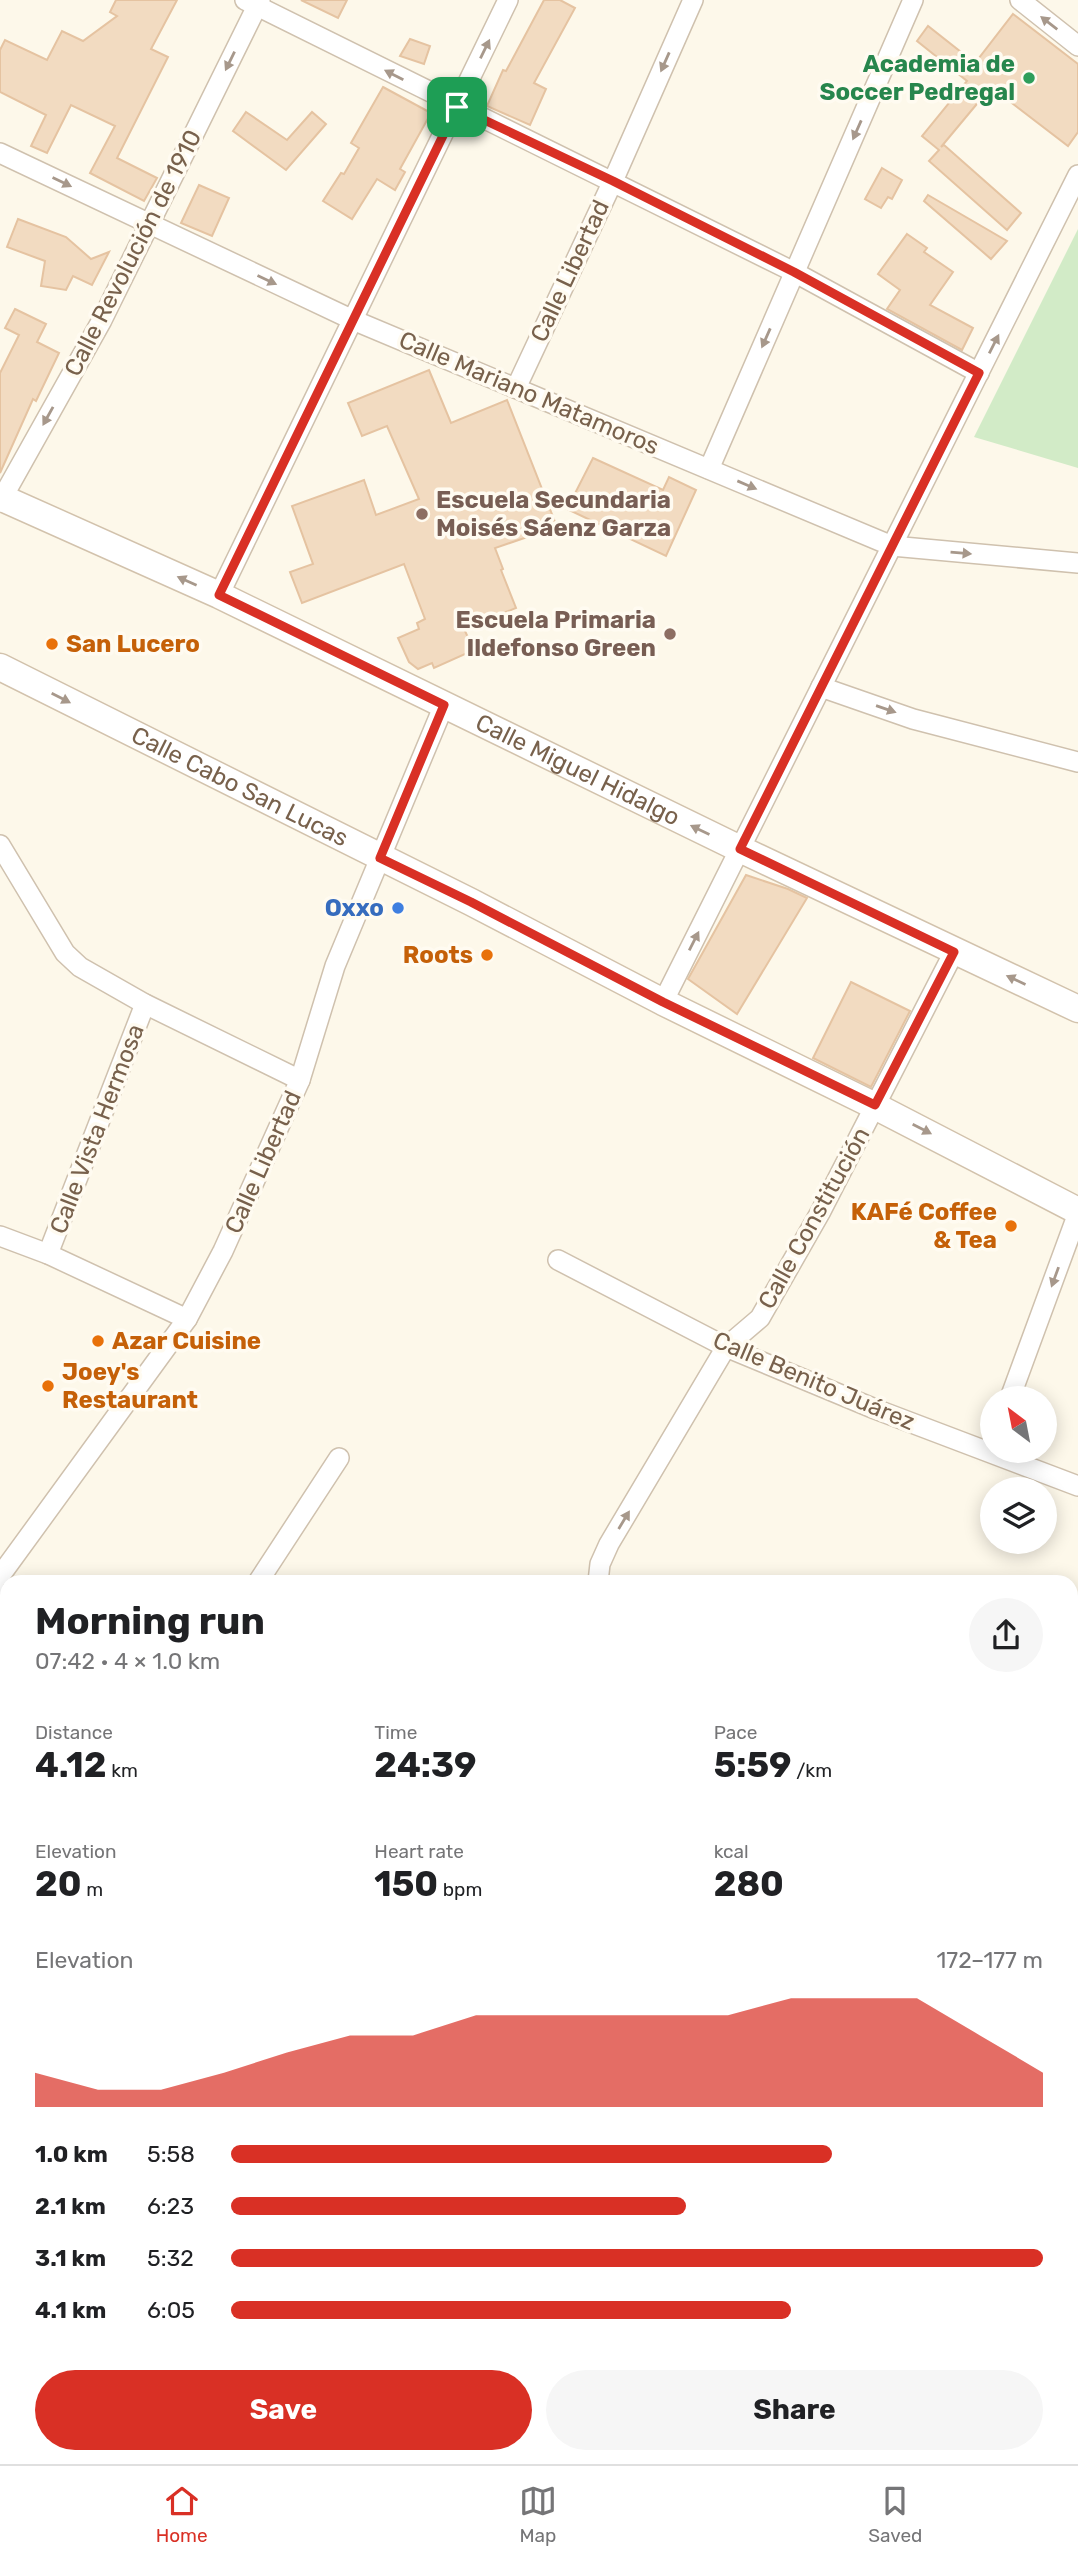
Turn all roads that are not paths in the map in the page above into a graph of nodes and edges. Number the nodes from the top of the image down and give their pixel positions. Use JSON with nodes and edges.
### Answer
{"nodes":[{"id":1,"x":508,"y":0,"type":"edge"},
{"id":2,"x":693,"y":0,"type":"edge"},
{"id":3,"x":914,"y":0,"type":"edge"},
{"id":4,"x":1020,"y":0,"type":"edge"},
{"id":5,"x":254,"y":2,"type":"edge"},
{"id":6,"x":1078,"y":46,"type":"edge"},
{"id":7,"x":457,"y":107,"type":"junction"},
{"id":8,"x":0,"y":153,"type":"edge"},
{"id":9,"x":1078,"y":175,"type":"edge"},
{"id":10,"x":613,"y":181,"type":"junction"},
{"id":11,"x":149,"y":224,"type":"junction"},
{"id":12,"x":794,"y":272,"type":"junction"},
{"id":13,"x":353,"y":320,"type":"junction"},
{"id":14,"x":979,"y":373,"type":"junction"},
{"id":15,"x":516,"y":388,"type":"junction"},
{"id":16,"x":709,"y":469,"type":"junction"},
{"id":17,"x":1,"y":499,"type":"edge"},
{"id":18,"x":892,"y":547,"type":"junction"},
{"id":19,"x":1078,"y":563,"type":"edge"},
{"id":20,"x":219,"y":595,"type":"junction"},
{"id":21,"x":1,"y":671,"type":"edge"},
{"id":22,"x":821,"y":687,"type":"junction"},
{"id":23,"x":444,"y":705,"type":"junction"},
{"id":24,"x":1078,"y":762,"type":"edge"},
{"id":25,"x":0,"y":845,"type":"edge"},
{"id":26,"x":740,"y":849,"type":"junction"},
{"id":27,"x":380,"y":858,"type":"junction"},
{"id":28,"x":954,"y":952,"type":"junction"},
{"id":29,"x":663,"y":1002,"type":"junction"},
{"id":30,"x":145,"y":1004,"type":"junction"},
{"id":31,"x":1078,"y":1009,"type":"edge"},
{"id":32,"x":300,"y":1080,"type":"junction"},
{"id":33,"x":875,"y":1105,"type":"junction"},
{"id":34,"x":1078,"y":1212,"type":"edge"},
{"id":35,"x":3,"y":1241,"type":"edge"},
{"id":36,"x":48,"y":1254,"type":"junction"},
{"id":37,"x":558,"y":1260,"type":"dead end"},
{"id":38,"x":187,"y":1319,"type":"junction"},
{"id":39,"x":726,"y":1346,"type":"junction"},
{"id":40,"x":1014,"y":1386,"type":"edge"},
{"id":41,"x":980,"y":1445,"type":"edge"},
{"id":42,"x":339,"y":1458,"type":"dead end"},
{"id":43,"x":1024,"y":1463,"type":"edge"},
{"id":44,"x":1078,"y":1486,"type":"edge"},
{"id":45,"x":1,"y":1575,"type":"edge"},
{"id":46,"x":263,"y":1575,"type":"edge"},
{"id":47,"x":599,"y":1575,"type":"edge"}],
"edges":[{"from":7,"to":1,"type":"street","one_way":true},
{"from":2,"to":10,"type":"street","name":"Calle Libertad","one_way":true},
{"from":3,"to":12,"type":"street","one_way":true},
{"from":6,"to":4,"type":"street","one_way":true},
{"from":7,"to":5,"type":"street","one_way":true},
{"from":5,"to":11,"type":"street","name":"Calle Revolución de 1910","one_way":true},
{"from":7,"to":10,"type":"street"},
{"from":7,"to":13,"type":"street"},
{"from":8,"to":11,"type":"street","name":"Calle Mariano Matamoros","one_way":true},
{"from":14,"to":9,"type":"street","one_way":true},
{"from":10,"to":12,"type":"street"},
{"from":10,"to":15,"type":"street","name":"Calle Libertad"},
{"from":11,"to":13,"type":"street","name":"Calle Mariano Matamoros","one_way":true},
{"from":11,"to":17,"type":"street","name":"Calle Revolución de 1910","one_way":true},
{"from":12,"to":14,"type":"street"},
{"from":12,"to":16,"type":"street","one_way":true},
{"from":13,"to":15,"type":"street","name":"Calle Mariano Matamoros"},
{"from":13,"to":20,"type":"street"},
{"from":14,"to":18,"type":"street"},
{"from":15,"to":16,"type":"street","name":"Calle Mariano Matamoros"},
{"from":16,"to":18,"type":"street","name":"Calle Mariano Matamoros","one_way":true},
{"from":20,"to":17,"type":"main road","name":"Calle Miguel Hidalgo","one_way":true},
{"from":18,"to":19,"type":"street","name":"Calle Mariano Matamoros","one_way":true},
{"from":18,"to":22,"type":"street"},
{"from":20,"to":23,"type":"main road","name":"Calle Miguel Hidalgo"},
{"from":21,"to":27,"type":"main road","name":"Calle Cabo San Lucas","one_way":true},
{"from":22,"to":24,"type":"street","one_way":true},
{"from":22,"to":26,"type":"street"},
{"from":26,"to":23,"type":"main road","name":"Calle Miguel Hidalgo","one_way":true},
{"from":23,"to":27,"type":"street","name":"Calle Libertad"},
{"from":25,"to":30,"type":"street"},
{"from":26,"to":28,"type":"main road","name":"Calle Miguel Hidalgo"},
{"from":29,"to":26,"type":"street","one_way":true},
{"from":27,"to":29,"type":"main road","name":"Calle Cabo San Lucas"},
{"from":27,"to":32,"type":"street","name":"Calle Libertad"},
{"from":31,"to":28,"type":"main road","name":"Calle Miguel Hidalgo","one_way":true},
{"from":28,"to":33,"type":"street","name":"Calle Constitución"},
{"from":29,"to":33,"type":"main road","name":"Calle Cabo San Lucas"},
{"from":30,"to":32,"type":"street"},
{"from":30,"to":36,"type":"street","name":"Calle Vista Hermosa"},
{"from":32,"to":38,"type":"street","name":"Calle Libertad"},
{"from":33,"to":34,"type":"main road","name":"Calle Cabo San Lucas","one_way":true},
{"from":33,"to":39,"type":"street","name":"Calle Constitución"},
{"from":34,"to":40,"type":"street","one_way":true},
{"from":35,"to":36,"type":"street"},
{"from":36,"to":38,"type":"street"},
{"from":37,"to":39,"type":"street","name":"Calle Benito Juárez"},
{"from":38,"to":45,"type":"street","name":"Calle Libertad"},
{"from":39,"to":41,"type":"street","name":"Calle Benito Juárez"},
{"from":47,"to":39,"type":"street","name":"Calle Constitución","one_way":true},
{"from":42,"to":46,"type":"street"},
{"from":43,"to":44,"type":"street","name":"Calle Benito Juárez"}]}
